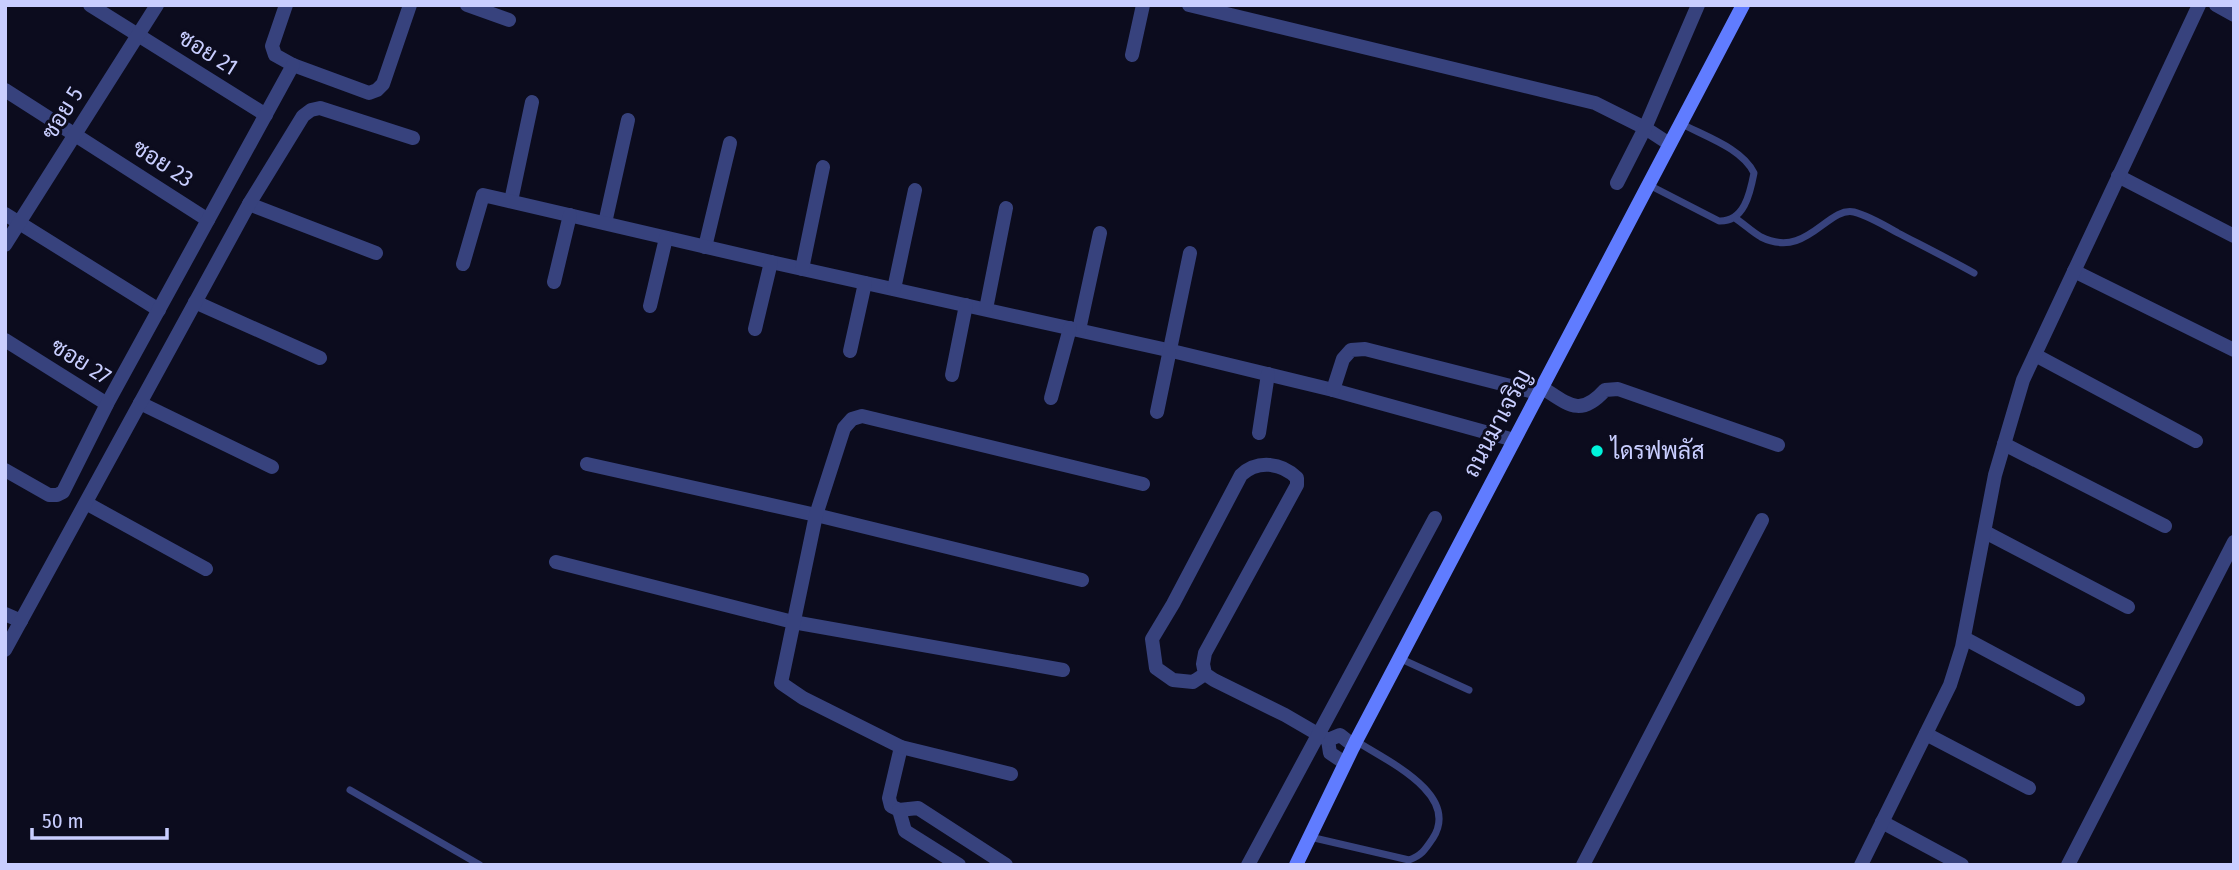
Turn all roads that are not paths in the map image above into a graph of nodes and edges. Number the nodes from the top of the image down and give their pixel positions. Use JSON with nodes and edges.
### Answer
{"nodes":[{"id":1,"x":90,"y":5,"type":"edge"},
{"id":2,"x":157,"y":5,"type":"edge"},
{"id":3,"x":286,"y":5,"type":"edge"},
{"id":4,"x":410,"y":5,"type":"edge"},
{"id":5,"x":467,"y":5,"type":"edge"},
{"id":6,"x":1143,"y":5,"type":"edge"},
{"id":7,"x":1189,"y":5,"type":"edge"},
{"id":8,"x":1698,"y":5,"type":"edge"},
{"id":9,"x":1743,"y":5,"type":"edge"},
{"id":10,"x":2199,"y":5,"type":"edge"},
{"id":11,"x":2216,"y":5,"type":"edge"},
{"id":12,"x":2234,"y":15,"type":"edge"},
{"id":13,"x":509,"y":20,"type":"dead end"},
{"id":14,"x":138,"y":35,"type":"junction"},
{"id":15,"x":1132,"y":55,"type":"dead end"},
{"id":16,"x":293,"y":65,"type":"junction"},
{"id":17,"x":5,"y":90,"type":"edge"},
{"id":18,"x":531,"y":102,"type":"dead end"},
{"id":19,"x":266,"y":115,"type":"junction"},
{"id":20,"x":628,"y":120,"type":"dead end"},
{"id":21,"x":1679,"y":123,"type":"junction"},
{"id":22,"x":1645,"y":128,"type":"junction"},
{"id":23,"x":75,"y":134,"type":"junction"},
{"id":24,"x":413,"y":138,"type":"dead end"},
{"id":25,"x":730,"y":143,"type":"dead end"},
{"id":26,"x":1668,"y":144,"type":"junction"},
{"id":27,"x":823,"y":167,"type":"dead end"},
{"id":28,"x":2118,"y":176,"type":"junction"},
{"id":29,"x":1617,"y":183,"type":"dead end"},
{"id":30,"x":1647,"y":185,"type":"junction"},
{"id":31,"x":915,"y":190,"type":"dead end"},
{"id":32,"x":511,"y":201,"type":"junction"},
{"id":33,"x":249,"y":204,"type":"junction"},
{"id":34,"x":1006,"y":208,"type":"dead end"},
{"id":35,"x":5,"y":214,"type":"edge"},
{"id":36,"x":570,"y":215,"type":"junction"},
{"id":37,"x":1735,"y":218,"type":"junction"},
{"id":38,"x":208,"y":220,"type":"junction"},
{"id":39,"x":19,"y":223,"type":"junction"},
{"id":40,"x":605,"y":223,"type":"junction"},
{"id":41,"x":1100,"y":233,"type":"dead end"},
{"id":42,"x":2234,"y":236,"type":"edge"},
{"id":43,"x":666,"y":238,"type":"junction"},
{"id":44,"x":5,"y":245,"type":"edge"},
{"id":45,"x":705,"y":247,"type":"junction"},
{"id":46,"x":376,"y":253,"type":"dead end"},
{"id":47,"x":1190,"y":253,"type":"dead end"},
{"id":48,"x":771,"y":262,"type":"junction"},
{"id":49,"x":463,"y":264,"type":"dead end"},
{"id":50,"x":802,"y":269,"type":"junction"},
{"id":51,"x":2074,"y":271,"type":"junction"},
{"id":52,"x":1974,"y":273,"type":"dead end"},
{"id":53,"x":554,"y":282,"type":"dead end"},
{"id":54,"x":865,"y":283,"type":"junction"},
{"id":55,"x":894,"y":289,"type":"junction"},
{"id":56,"x":195,"y":302,"type":"junction"},
{"id":57,"x":966,"y":305,"type":"junction"},
{"id":58,"x":650,"y":306,"type":"dead end"},
{"id":59,"x":986,"y":309,"type":"junction"},
{"id":60,"x":159,"y":310,"type":"junction"},
{"id":61,"x":755,"y":329,"type":"dead end"},
{"id":62,"x":1074,"y":329,"type":"junction"},
{"id":63,"x":5,"y":340,"type":"edge"},
{"id":64,"x":2234,"y":350,"type":"edge"},
{"id":65,"x":849,"y":351,"type":"dead end"},
{"id":66,"x":1172,"y":351,"type":"junction"},
{"id":67,"x":2035,"y":355,"type":"junction"},
{"id":68,"x":320,"y":358,"type":"dead end"},
{"id":69,"x":1268,"y":374,"type":"junction"},
{"id":70,"x":952,"y":375,"type":"dead end"},
{"id":71,"x":1333,"y":390,"type":"junction"},
{"id":72,"x":1539,"y":390,"type":"junction"},
{"id":73,"x":1051,"y":398,"type":"dead end"},
{"id":74,"x":140,"y":403,"type":"junction"},
{"id":75,"x":107,"y":404,"type":"junction"},
{"id":76,"x":1157,"y":412,"type":"dead end"},
{"id":77,"x":1259,"y":433,"type":"dead end"},
{"id":78,"x":1514,"y":440,"type":"junction"},
{"id":79,"x":2196,"y":442,"type":"dead end"},
{"id":80,"x":2004,"y":444,"type":"junction"},
{"id":81,"x":1778,"y":445,"type":"dead end"},
{"id":82,"x":587,"y":464,"type":"dead end"},
{"id":83,"x":272,"y":467,"type":"dead end"},
{"id":84,"x":5,"y":470,"type":"edge"},
{"id":85,"x":1143,"y":484,"type":"dead end"},
{"id":86,"x":86,"y":503,"type":"junction"},
{"id":87,"x":816,"y":515,"type":"junction"},
{"id":88,"x":1435,"y":518,"type":"dead end"},
{"id":89,"x":1762,"y":520,"type":"dead end"},
{"id":90,"x":2165,"y":526,"type":"dead end"},
{"id":91,"x":1984,"y":532,"type":"junction"},
{"id":92,"x":2234,"y":542,"type":"edge"},
{"id":93,"x":556,"y":562,"type":"dead end"},
{"id":94,"x":206,"y":569,"type":"dead end"},
{"id":95,"x":1082,"y":580,"type":"dead end"},
{"id":96,"x":2128,"y":607,"type":"dead end"},
{"id":97,"x":5,"y":614,"type":"edge"},
{"id":98,"x":21,"y":621,"type":"junction"},
{"id":99,"x":793,"y":622,"type":"junction"},
{"id":100,"x":1964,"y":638,"type":"junction"},
{"id":101,"x":5,"y":650,"type":"edge"},
{"id":102,"x":1399,"y":658,"type":"junction"},
{"id":103,"x":1063,"y":670,"type":"dead end"},
{"id":104,"x":1205,"y":674,"type":"junction"},
{"id":105,"x":1469,"y":690,"type":"dead end"},
{"id":106,"x":2078,"y":699,"type":"dead end"},
{"id":107,"x":1926,"y":734,"type":"junction"},
{"id":108,"x":1323,"y":736,"type":"junction"},
{"id":109,"x":1355,"y":744,"type":"junction"},
{"id":110,"x":901,"y":747,"type":"junction"},
{"id":111,"x":1345,"y":763,"type":"junction"},
{"id":112,"x":1011,"y":774,"type":"dead end"},
{"id":113,"x":2029,"y":788,"type":"dead end"},
{"id":114,"x":349,"y":790,"type":"dead end"},
{"id":115,"x":899,"y":810,"type":"junction"},
{"id":116,"x":1882,"y":822,"type":"junction"},
{"id":117,"x":1310,"y":836,"type":"junction"},
{"id":118,"x":480,"y":865,"type":"edge"},
{"id":119,"x":959,"y":865,"type":"edge"},
{"id":120,"x":1006,"y":865,"type":"edge"},
{"id":121,"x":1248,"y":865,"type":"edge"},
{"id":122,"x":1296,"y":865,"type":"edge"},
{"id":123,"x":1583,"y":865,"type":"edge"},
{"id":124,"x":1861,"y":865,"type":"edge"},
{"id":125,"x":1962,"y":865,"type":"edge"},
{"id":126,"x":2068,"y":865,"type":"edge"}],
"edges":[{"from":1,"to":14,"type":"street","name":"ซอย 21"},
{"from":2,"to":14,"type":"street","name":"ซอย 5"},
{"from":3,"to":16,"type":"street"},
{"from":4,"to":16,"type":"street"},
{"from":5,"to":13,"type":"street"},
{"from":6,"to":15,"type":"street"},
{"from":7,"to":22,"type":"street"},
{"from":8,"to":22,"type":"street"},
{"from":9,"to":21,"type":"main road","name":"ถนนมาเจริญ"},
{"from":10,"to":28,"type":"street"},
{"from":11,"to":12,"type":"street"},
{"from":14,"to":19,"type":"street","name":"ซอย 21"},
{"from":14,"to":23,"type":"street","name":"ซอย 5"},
{"from":16,"to":19,"type":"street"},
{"from":17,"to":23,"type":"street","name":"ซอย 23"},
{"from":18,"to":32,"type":"street"},
{"from":19,"to":38,"type":"street"},
{"from":20,"to":40,"type":"street"},
{"from":21,"to":26,"type":"main road","name":"ถนนมาเจริญ"},
{"from":21,"to":37,"type":"lane"},
{"from":22,"to":26,"type":"street"},
{"from":22,"to":29,"type":"street"},
{"from":23,"to":38,"type":"street","name":"ซอย 23"},
{"from":23,"to":39,"type":"street","name":"ซอย 5"},
{"from":24,"to":33,"type":"street"},
{"from":25,"to":45,"type":"street"},
{"from":26,"to":30,"type":"main road","name":"ถนนมาเจริญ"},
{"from":27,"to":50,"type":"street"},
{"from":28,"to":42,"type":"street"},
{"from":28,"to":51,"type":"street"},
{"from":30,"to":37,"type":"lane"},
{"from":30,"to":72,"type":"main road","name":"ถนนมาเจริญ"},
{"from":31,"to":55,"type":"street"},
{"from":32,"to":36,"type":"street"},
{"from":32,"to":49,"type":"street"},
{"from":33,"to":46,"type":"street"},
{"from":33,"to":56,"type":"street"},
{"from":34,"to":59,"type":"street"},
{"from":35,"to":39,"type":"street"},
{"from":36,"to":40,"type":"street"},
{"from":36,"to":53,"type":"street"},
{"from":37,"to":52,"type":"lane"},
{"from":38,"to":60,"type":"street"},
{"from":39,"to":44,"type":"street","name":"ซอย 5"},
{"from":39,"to":60,"type":"street"},
{"from":40,"to":43,"type":"street"},
{"from":41,"to":62,"type":"street"},
{"from":43,"to":45,"type":"street"},
{"from":43,"to":58,"type":"street"},
{"from":45,"to":48,"type":"street"},
{"from":47,"to":66,"type":"street"},
{"from":48,"to":50,"type":"street"},
{"from":48,"to":61,"type":"street"},
{"from":50,"to":54,"type":"street"},
{"from":51,"to":64,"type":"street"},
{"from":51,"to":67,"type":"street"},
{"from":54,"to":55,"type":"street"},
{"from":54,"to":65,"type":"street"},
{"from":55,"to":57,"type":"street"},
{"from":56,"to":68,"type":"street"},
{"from":56,"to":74,"type":"street"},
{"from":57,"to":59,"type":"street"},
{"from":57,"to":70,"type":"street"},
{"from":59,"to":62,"type":"street"},
{"from":60,"to":75,"type":"street"},
{"from":62,"to":66,"type":"street"},
{"from":62,"to":73,"type":"street"},
{"from":63,"to":75,"type":"street","name":"ซอย 27"},
{"from":66,"to":69,"type":"street"},
{"from":66,"to":76,"type":"street"},
{"from":67,"to":79,"type":"street"},
{"from":67,"to":80,"type":"street"},
{"from":69,"to":71,"type":"street"},
{"from":69,"to":77,"type":"street"},
{"from":71,"to":72,"type":"street"},
{"from":71,"to":78,"type":"street"},
{"from":72,"to":78,"type":"main road","name":"ถนนมาเจริญ"},
{"from":72,"to":81,"type":"street"},
{"from":74,"to":83,"type":"street"},
{"from":74,"to":86,"type":"street"},
{"from":75,"to":84,"type":"street","name":"ซอย 27"},
{"from":78,"to":102,"type":"main road","name":"ถนนมาเจริญ"},
{"from":80,"to":90,"type":"street"},
{"from":80,"to":91,"type":"street"},
{"from":82,"to":87,"type":"street"},
{"from":85,"to":87,"type":"street"},
{"from":86,"to":94,"type":"street"},
{"from":86,"to":98,"type":"street"},
{"from":87,"to":95,"type":"street"},
{"from":87,"to":99,"type":"street"},
{"from":88,"to":108,"type":"street"},
{"from":89,"to":123,"type":"street"},
{"from":91,"to":96,"type":"street"},
{"from":91,"to":100,"type":"street"},
{"from":92,"to":126,"type":"street"},
{"from":93,"to":99,"type":"street"},
{"from":97,"to":98,"type":"street"},
{"from":98,"to":101,"type":"street"},
{"from":99,"to":103,"type":"street"},
{"from":99,"to":110,"type":"street"},
{"from":100,"to":106,"type":"street"},
{"from":100,"to":107,"type":"street"},
{"from":102,"to":105,"type":"lane"},
{"from":102,"to":109,"type":"main road","name":"ถนนมาเจริญ"},
{"from":104,"to":104,"type":"street"},
{"from":104,"to":108,"type":"street"},
{"from":107,"to":113,"type":"street"},
{"from":107,"to":116,"type":"street"},
{"from":108,"to":109,"type":"street"},
{"from":108,"to":111,"type":"street"},
{"from":108,"to":121,"type":"street"},
{"from":109,"to":111,"type":"main road","name":"ถนนมาเจริญ"},
{"from":109,"to":117,"type":"lane"},
{"from":110,"to":112,"type":"street"},
{"from":110,"to":115,"type":"street"},
{"from":111,"to":117,"type":"main road","name":"ถนนมาเจริญ"},
{"from":114,"to":118,"type":"lane"},
{"from":115,"to":119,"type":"street"},
{"from":115,"to":120,"type":"street"},
{"from":116,"to":124,"type":"street"},
{"from":116,"to":125,"type":"street"},
{"from":117,"to":122,"type":"main road","name":"ถนนมาเจริญ"}]}
